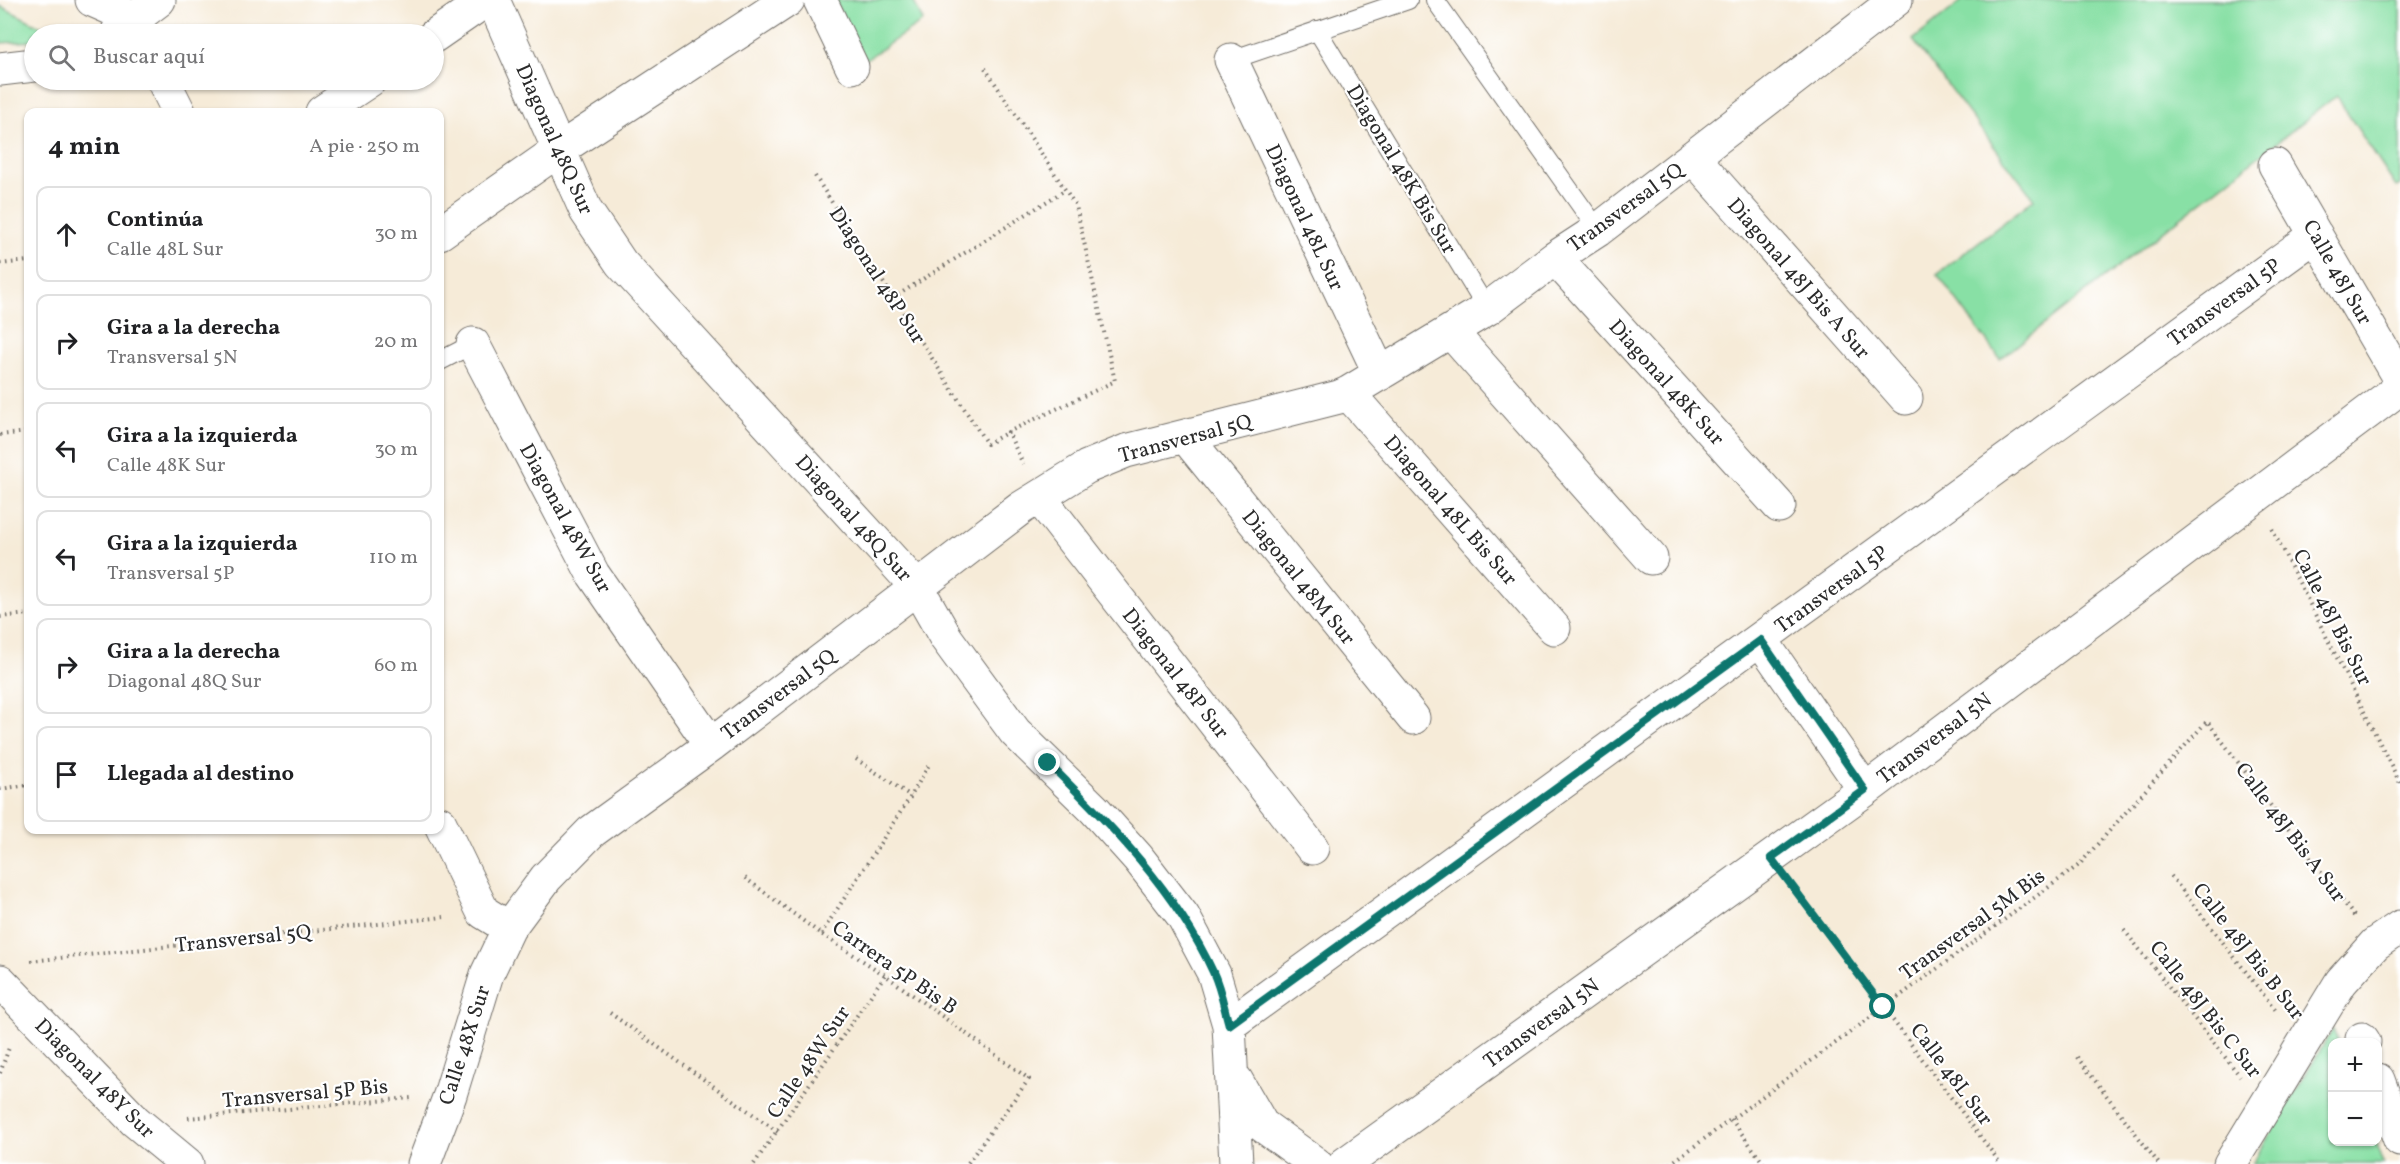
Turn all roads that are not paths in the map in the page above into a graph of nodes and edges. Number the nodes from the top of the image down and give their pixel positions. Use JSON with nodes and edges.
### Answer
{"nodes":[{"id":1,"x":92,"y":0,"type":"edge"},
{"id":2,"x":486,"y":0,"type":"edge"},
{"id":3,"x":493,"y":0,"type":"edge"},
{"id":4,"x":788,"y":0,"type":"edge"},
{"id":5,"x":820,"y":0,"type":"edge"},
{"id":6,"x":1408,"y":0,"type":"edge"},
{"id":7,"x":1435,"y":0,"type":"edge"},
{"id":8,"x":1896,"y":0,"type":"edge"},
{"id":9,"x":137,"y":22,"type":"edge"},
{"id":10,"x":444,"y":29,"type":"edge"},
{"id":11,"x":1317,"y":30,"type":"junction"},
{"id":12,"x":1231,"y":60,"type":"joint"},
{"id":13,"x":24,"y":66,"type":"edge"},
{"id":14,"x":852,"y":67,"type":"dead end"},
{"id":15,"x":0,"y":69,"type":"edge"},
{"id":16,"x":168,"y":90,"type":"edge"},
{"id":17,"x":355,"y":90,"type":"edge"},
{"id":18,"x":177,"y":108,"type":"edge"},
{"id":19,"x":328,"y":108,"type":"edge"},
{"id":20,"x":560,"y":149,"type":"junction"},
{"id":21,"x":1693,"y":157,"type":"junction"},
{"id":22,"x":2276,"y":165,"type":"dead end"},
{"id":23,"x":444,"y":230,"type":"edge"},
{"id":24,"x":1598,"y":230,"type":"junction"},
{"id":25,"x":2316,"y":235,"type":"junction"},
{"id":26,"x":1555,"y":258,"type":"junction"},
{"id":27,"x":1487,"y":309,"type":"junction"},
{"id":28,"x":1451,"y":332,"type":"junction"},
{"id":29,"x":473,"y":344,"type":"joint"},
{"id":30,"x":444,"y":359,"type":"edge"},
{"id":31,"x":1380,"y":374,"type":"junction"},
{"id":32,"x":2400,"y":380,"type":"edge"},
{"id":33,"x":2400,"y":388,"type":"edge"},
{"id":34,"x":1348,"y":393,"type":"junction"},
{"id":35,"x":1906,"y":398,"type":"dead end"},
{"id":36,"x":1185,"y":436,"type":"junction"},
{"id":37,"x":1039,"y":497,"type":"junction"},
{"id":38,"x":1779,"y":506,"type":"dead end"},
{"id":39,"x":1651,"y":558,"type":"dead end"},
{"id":40,"x":917,"y":588,"type":"junction"},
{"id":41,"x":1554,"y":628,"type":"dead end"},
{"id":42,"x":1761,"y":640,"type":"junction"},
{"id":43,"x":1413,"y":718,"type":"dead end"},
{"id":44,"x":711,"y":745,"type":"junction"},
{"id":45,"x":1865,"y":790,"type":"junction"},
{"id":46,"x":444,"y":830,"type":"edge"},
{"id":47,"x":1312,"y":848,"type":"dead end"},
{"id":48,"x":496,"y":920,"type":"junction"},
{"id":49,"x":2387,"y":935,"type":"edge"},
{"id":50,"x":0,"y":981,"type":"edge"},
{"id":51,"x":1229,"y":1025,"type":"junction"},
{"id":52,"x":1230,"y":1070,"type":"junction"},
{"id":53,"x":2382,"y":1091,"type":"edge"},
{"id":54,"x":2400,"y":1140,"type":"edge"},
{"id":55,"x":177,"y":1156,"type":"edge"},
{"id":56,"x":424,"y":1164,"type":"edge"},
{"id":57,"x":1236,"y":1164,"type":"edge"},
{"id":58,"x":1316,"y":1164,"type":"edge"},
{"id":59,"x":1345,"y":1164,"type":"edge"},
{"id":60,"x":2230,"y":1164,"type":"edge"}],
"edges":[{"from":1,"to":9,"type":"street"},
{"from":2,"to":10,"type":"street"},
{"from":3,"to":20,"type":"street","name":"Diagonal 48Q Sur"},
{"from":4,"to":20,"type":"street"},
{"from":5,"to":14,"type":"street"},
{"from":6,"to":11,"type":"lane"},
{"from":7,"to":24,"type":"lane"},
{"from":8,"to":21,"type":"street","name":"Transversal 5Q"},
{"from":11,"to":12,"type":"lane"},
{"from":11,"to":27,"type":"lane","name":"Diagonal 48K Bis Sur"},
{"from":12,"to":31,"type":"street","name":"Diagonal 48L Sur"},
{"from":13,"to":15,"type":"street"},
{"from":16,"to":18,"type":"street"},
{"from":17,"to":19,"type":"street"},
{"from":20,"to":23,"type":"street"},
{"from":20,"to":40,"type":"street","name":"Diagonal 48Q Sur"},
{"from":21,"to":24,"type":"street","name":"Transversal 5Q"},
{"from":21,"to":35,"type":"street","name":"Diagonal 48J Bis A Sur"},
{"from":22,"to":25,"type":"street","name":"Calle 48J Sur"},
{"from":24,"to":26,"type":"street","name":"Transversal 5Q"},
{"from":25,"to":32,"type":"street","name":"Calle 48J Sur"},
{"from":25,"to":42,"type":"street","name":"Transversal 5P"},
{"from":26,"to":27,"type":"street","name":"Transversal 5Q"},
{"from":26,"to":38,"type":"street","name":"Diagonal 48K Sur"},
{"from":27,"to":28,"type":"street","name":"Transversal 5Q"},
{"from":28,"to":31,"type":"street","name":"Transversal 5Q"},
{"from":28,"to":39,"type":"street"},
{"from":29,"to":30,"type":"lane"},
{"from":29,"to":44,"type":"street","name":"Diagonal 48W Sur"},
{"from":31,"to":34,"type":"street","name":"Transversal 5Q"},
{"from":33,"to":45,"type":"street","name":"Transversal 5N"},
{"from":34,"to":36,"type":"street","name":"Transversal 5Q"},
{"from":34,"to":41,"type":"street","name":"Diagonal 48L Bis Sur"},
{"from":36,"to":37,"type":"street","name":"Transversal 5Q"},
{"from":36,"to":43,"type":"street","name":"Diagonal 48M Sur"},
{"from":37,"to":40,"type":"street","name":"Transversal 5Q"},
{"from":37,"to":47,"type":"street","name":"Diagonal 48P Sur"},
{"from":40,"to":44,"type":"street","name":"Transversal 5Q"},
{"from":40,"to":51,"type":"street","name":"Diagonal 48Q Sur"},
{"from":42,"to":45,"type":"street"},
{"from":42,"to":51,"type":"street","name":"Transversal 5P"},
{"from":44,"to":48,"type":"street","name":"Transversal 5Q"},
{"from":45,"to":59,"type":"street","name":"Transversal 5N"},
{"from":46,"to":48,"type":"street"},
{"from":48,"to":56,"type":"street","name":"Calle 48X Sur"},
{"from":49,"to":60,"type":"street"},
{"from":50,"to":55,"type":"street","name":"Diagonal 48Y Sur"},
{"from":51,"to":52,"type":"street","name":"Diagonal 48Q Sur"},
{"from":52,"to":57,"type":"street","name":"Diagonal 48Q Sur"},
{"from":52,"to":58,"type":"street"},
{"from":53,"to":54,"type":"street"}]}
